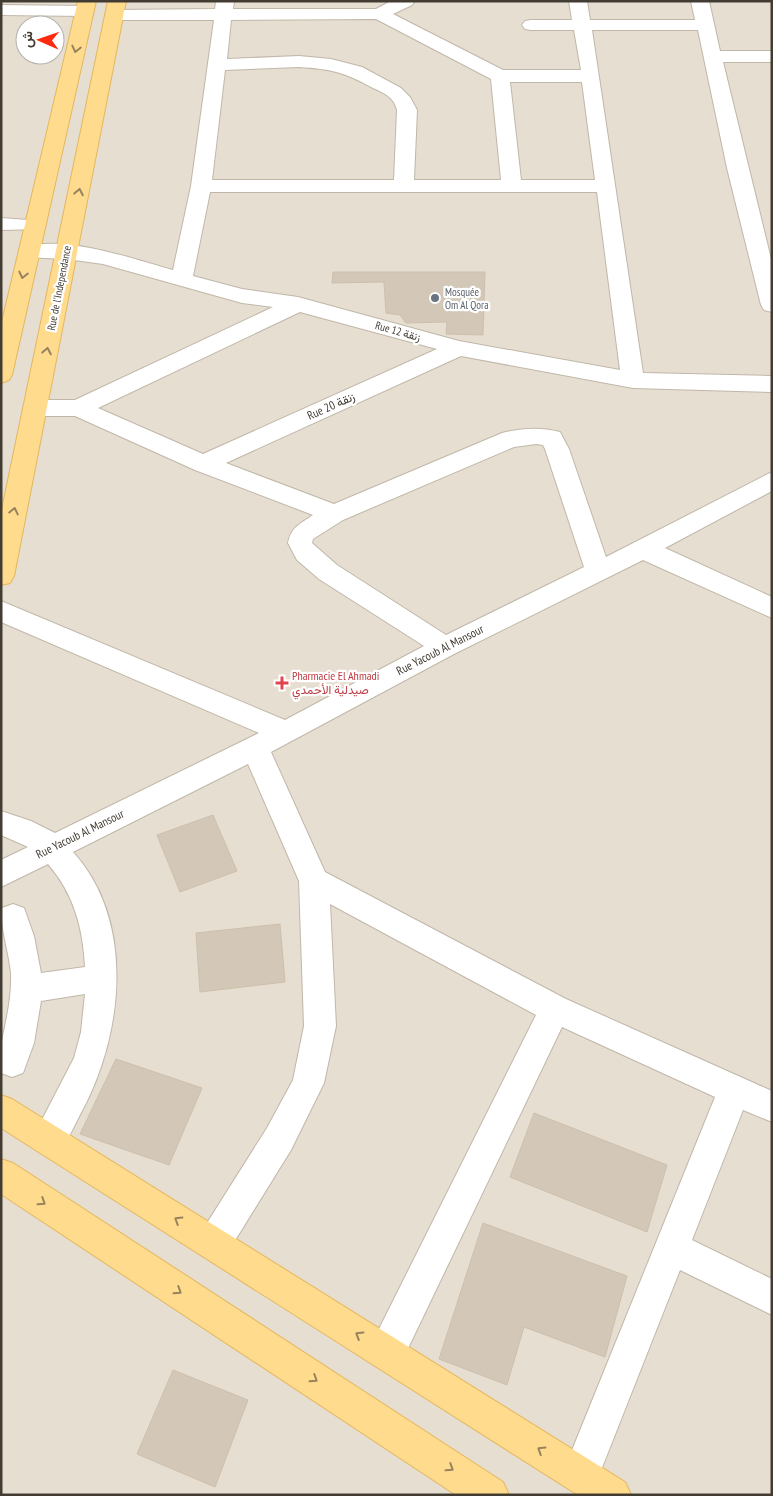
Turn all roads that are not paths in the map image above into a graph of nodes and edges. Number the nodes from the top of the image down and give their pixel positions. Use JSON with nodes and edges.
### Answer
{"nodes":[{"id":1,"x":406,"y":1,"type":"edge"},
{"id":2,"x":578,"y":1,"type":"edge"},
{"id":3,"x":700,"y":1,"type":"edge"},
{"id":4,"x":86,"y":6,"type":"edge"},
{"id":5,"x":116,"y":8,"type":"edge"},
{"id":6,"x":224,"y":8,"type":"edge"},
{"id":7,"x":1,"y":10,"type":"edge"},
{"id":8,"x":379,"y":14,"type":"junction"},
{"id":9,"x":581,"y":24,"type":"junction"},
{"id":10,"x":530,"y":25,"type":"dead end"},
{"id":11,"x":704,"y":25,"type":"junction"},
{"id":12,"x":772,"y":56,"type":"edge"},
{"id":13,"x":712,"y":57,"type":"junction"},
{"id":14,"x":216,"y":65,"type":"junction"},
{"id":15,"x":500,"y":76,"type":"junction"},
{"id":16,"x":592,"y":76,"type":"junction"},
{"id":17,"x":201,"y":186,"type":"junction"},
{"id":18,"x":404,"y":186,"type":"junction"},
{"id":19,"x":512,"y":186,"type":"junction"},
{"id":20,"x":605,"y":186,"type":"junction"},
{"id":21,"x":1,"y":224,"type":"edge"},
{"id":22,"x":35,"y":225,"type":"junction"},
{"id":23,"x":29,"y":252,"type":"junction"},
{"id":24,"x":67,"y":252,"type":"junction"},
{"id":25,"x":182,"y":279,"type":"junction"},
{"id":26,"x":771,"y":302,"type":"edge"},
{"id":27,"x":298,"y":304,"type":"junction"},
{"id":28,"x":459,"y":348,"type":"junction"},
{"id":29,"x":2,"y":371,"type":"edge"},
{"id":30,"x":633,"y":380,"type":"junction"},
{"id":31,"x":772,"y":384,"type":"edge"},
{"id":32,"x":36,"y":408,"type":"junction"},
{"id":33,"x":78,"y":408,"type":"junction"},
{"id":34,"x":203,"y":464,"type":"junction"},
{"id":35,"x":772,"y":480,"type":"edge"},
{"id":36,"x":334,"y":514,"type":"junction"},
{"id":37,"x":643,"y":549,"type":"junction"},
{"id":38,"x":598,"y":572,"type":"junction"},
{"id":39,"x":1,"y":576,"type":"edge"},
{"id":40,"x":772,"y":608,"type":"edge"},
{"id":41,"x":1,"y":611,"type":"edge"},
{"id":42,"x":445,"y":647,"type":"junction"},
{"id":43,"x":286,"y":732,"type":"junction"},
{"id":44,"x":254,"y":748,"type":"junction"},
{"id":45,"x":1,"y":823,"type":"edge"},
{"id":46,"x":52,"y":848,"type":"junction"},
{"id":47,"x":1,"y":874,"type":"edge"},
{"id":48,"x":314,"y":881,"type":"junction"},
{"id":49,"x":13,"y":917,"type":"dead end"},
{"id":50,"x":102,"y":978,"type":"junction"},
{"id":51,"x":28,"y":989,"type":"junction"},
{"id":52,"x":556,"y":1009,"type":"junction"},
{"id":53,"x":12,"y":1062,"type":"dead end"},
{"id":54,"x":734,"y":1090,"type":"junction"},
{"id":55,"x":772,"y":1107,"type":"edge"},
{"id":56,"x":1,"y":1110,"type":"edge"},
{"id":57,"x":48,"y":1139,"type":"junction"},
{"id":58,"x":1,"y":1175,"type":"edge"},
{"id":59,"x":214,"y":1243,"type":"junction"},
{"id":60,"x":672,"y":1248,"type":"junction"},
{"id":61,"x":772,"y":1298,"type":"edge"},
{"id":62,"x":387,"y":1352,"type":"junction"},
{"id":63,"x":581,"y":1475,"type":"junction"},
{"id":64,"x":490,"y":1495,"type":"edge"},
{"id":65,"x":612,"y":1495,"type":"edge"}],
"edges":[{"from":1,"to":8,"type":"street"},
{"from":2,"to":9,"type":"street"},
{"from":3,"to":11,"type":"street"},
{"from":4,"to":7,"type":"street"},
{"from":4,"to":22,"type":"main road","one_way":true},
{"from":5,"to":6,"type":"street"},
{"from":24,"to":5,"type":"main road","name":"Rue de l'Independance","one_way":true},
{"from":6,"to":8,"type":"street"},
{"from":6,"to":14,"type":"street"},
{"from":8,"to":15,"type":"street"},
{"from":9,"to":10,"type":"street"},
{"from":9,"to":11,"type":"street"},
{"from":9,"to":16,"type":"street"},
{"from":11,"to":13,"type":"street"},
{"from":12,"to":13,"type":"street"},
{"from":13,"to":26,"type":"street"},
{"from":14,"to":17,"type":"street"},
{"from":14,"to":18,"type":"street"},
{"from":15,"to":16,"type":"street"},
{"from":15,"to":19,"type":"street"},
{"from":16,"to":20,"type":"street"},
{"from":17,"to":18,"type":"street"},
{"from":17,"to":25,"type":"street"},
{"from":18,"to":19,"type":"street"},
{"from":19,"to":20,"type":"street"},
{"from":20,"to":30,"type":"street"},
{"from":21,"to":22,"type":"street"},
{"from":22,"to":23,"type":"main road"},
{"from":23,"to":24,"type":"street","name":"Rue 12 زنقة"},
{"from":23,"to":29,"type":"main road","one_way":true},
{"from":24,"to":25,"type":"street","name":"Rue 12 زنقة"},
{"from":32,"to":24,"type":"main road","name":"Rue de l'Independance","one_way":true},
{"from":25,"to":27,"type":"street","name":"Rue 12 زنقة"},
{"from":27,"to":28,"type":"street","name":"Rue 12 زنقة"},
{"from":27,"to":33,"type":"street"},
{"from":28,"to":30,"type":"street","name":"Rue 12 زنقة"},
{"from":28,"to":34,"type":"street","name":"Rue 20 زنقة"},
{"from":30,"to":31,"type":"street","name":"Rue 12 زنقة"},
{"from":32,"to":33,"type":"street"},
{"from":39,"to":32,"type":"main road","name":"Rue de l'Independance","one_way":true},
{"from":33,"to":34,"type":"street"},
{"from":34,"to":36,"type":"street"},
{"from":35,"to":37,"type":"street","name":"Rue Yacoub Al Mansour"},
{"from":36,"to":38,"type":"street"},
{"from":36,"to":42,"type":"street"},
{"from":37,"to":38,"type":"street","name":"Rue Yacoub Al Mansour"},
{"from":37,"to":40,"type":"street"},
{"from":38,"to":42,"type":"street","name":"Rue Yacoub Al Mansour"},
{"from":41,"to":43,"type":"street"},
{"from":42,"to":43,"type":"street","name":"Rue Yacoub Al Mansour"},
{"from":43,"to":44,"type":"street","name":"Rue Yacoub Al Mansour"},
{"from":44,"to":46,"type":"street","name":"Rue Yacoub Al Mansour"},
{"from":44,"to":48,"type":"street"},
{"from":45,"to":46,"type":"street"},
{"from":46,"to":47,"type":"street","name":"Rue Yacoub Al Mansour"},
{"from":46,"to":50,"type":"street"},
{"from":48,"to":52,"type":"street"},
{"from":48,"to":59,"type":"street"},
{"from":49,"to":51,"type":"street"},
{"from":50,"to":51,"type":"street"},
{"from":50,"to":57,"type":"street"},
{"from":51,"to":53,"type":"street"},
{"from":52,"to":54,"type":"street"},
{"from":52,"to":62,"type":"street"},
{"from":54,"to":55,"type":"street"},
{"from":54,"to":60,"type":"street"},
{"from":56,"to":57,"type":"main road"},
{"from":59,"to":57,"type":"main road","one_way":true},
{"from":58,"to":64,"type":"main road","one_way":true},
{"from":62,"to":59,"type":"main road","one_way":true},
{"from":60,"to":61,"type":"street"},
{"from":60,"to":63,"type":"street"},
{"from":63,"to":62,"type":"main road","one_way":true},
{"from":63,"to":65,"type":"main road"}]}
